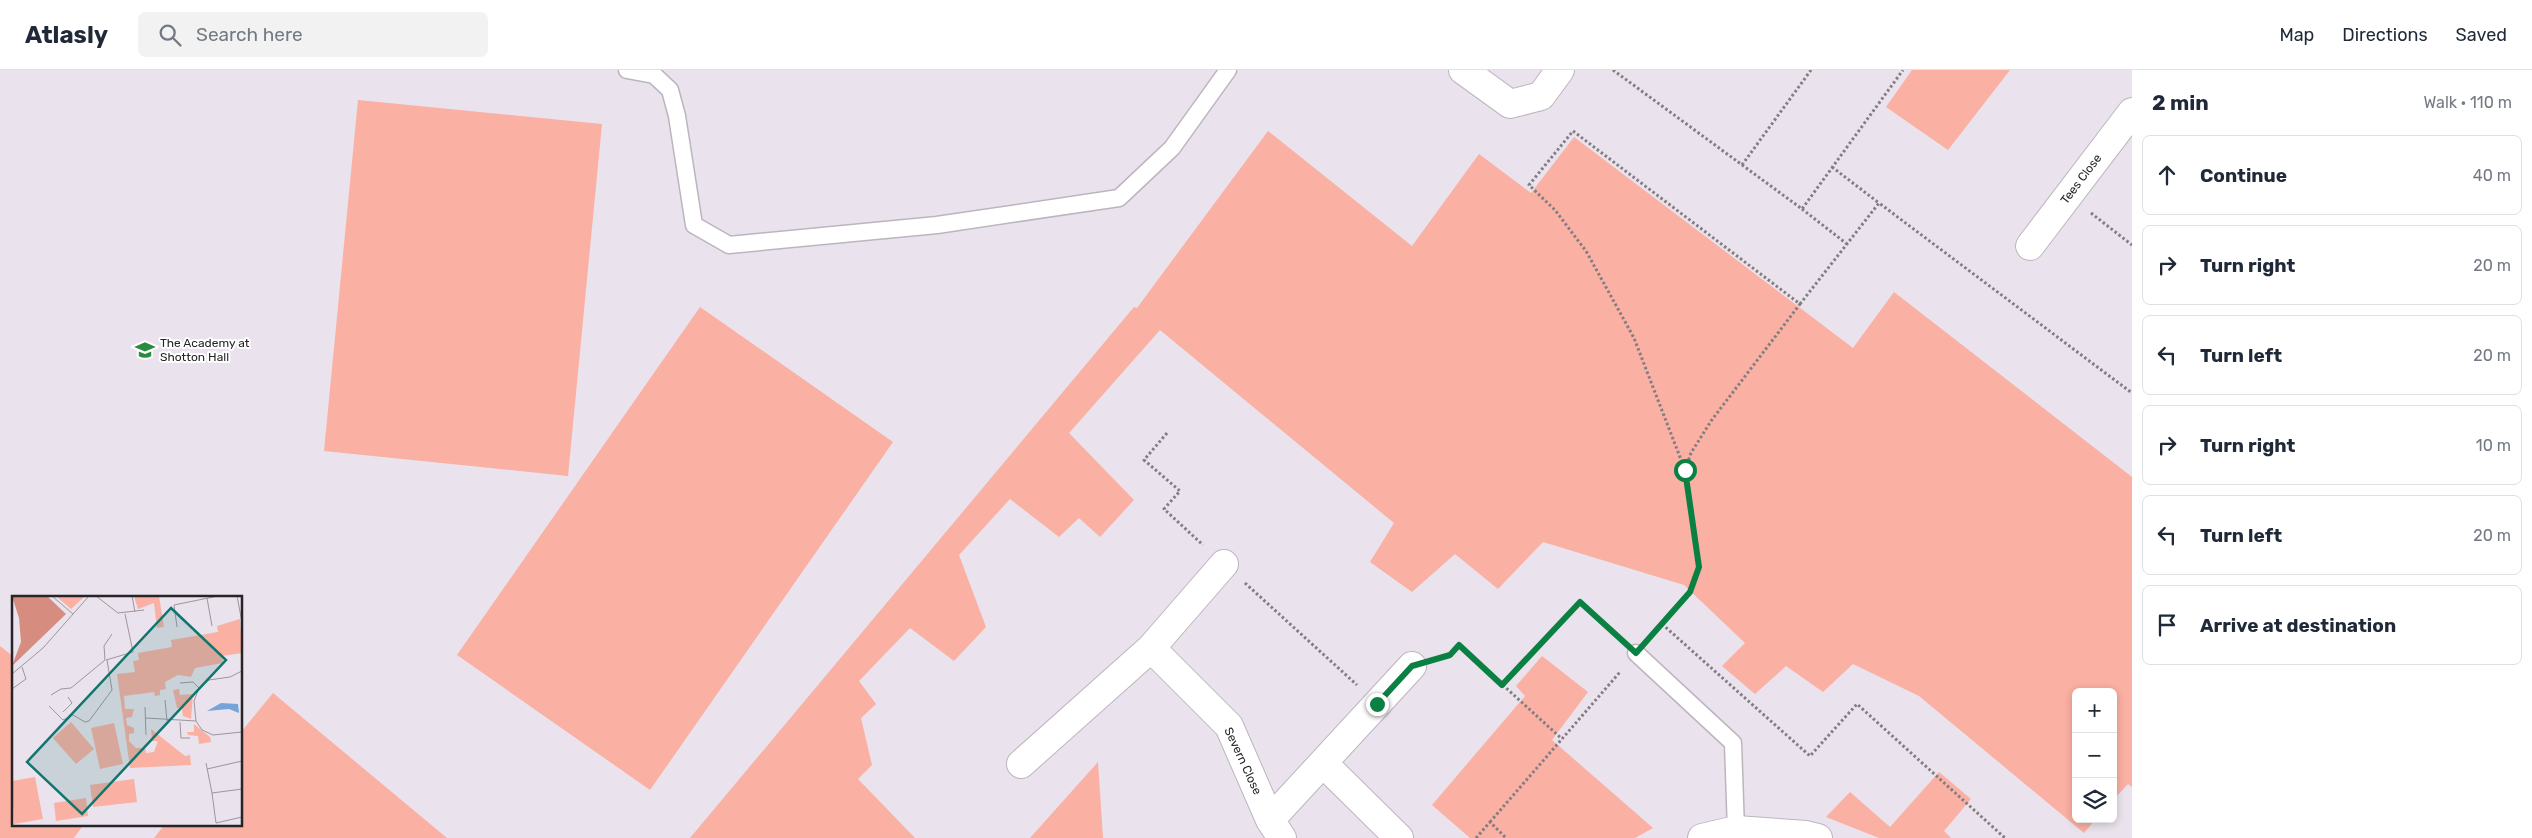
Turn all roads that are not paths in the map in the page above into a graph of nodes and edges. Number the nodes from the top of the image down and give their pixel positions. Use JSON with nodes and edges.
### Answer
{"nodes":[{"id":1,"x":628,"y":70,"type":"edge"},
{"id":2,"x":1228,"y":70,"type":"edge"},
{"id":3,"x":1463,"y":70,"type":"edge"},
{"id":4,"x":1560,"y":70,"type":"edge"},
{"id":5,"x":2132,"y":112,"type":"edge"},
{"id":6,"x":2030,"y":246,"type":"dead end"},
{"id":7,"x":1224,"y":564,"type":"dead end"},
{"id":8,"x":1151,"y":648,"type":"junction"},
{"id":9,"x":1636,"y":653,"type":"road end"},
{"id":10,"x":1412,"y":666,"type":"road end"},
{"id":11,"x":1323,"y":763,"type":"junction"},
{"id":12,"x":1021,"y":764,"type":"dead end"},
{"id":13,"x":1276,"y":829,"type":"edge"},
{"id":14,"x":1736,"y":830,"type":"junction"},
{"id":15,"x":1399,"y":838,"type":"edge"},
{"id":16,"x":1702,"y":838,"type":"edge"},
{"id":17,"x":1818,"y":838,"type":"edge"}],
"edges":[{"from":1,"to":2,"type":"lane"},
{"from":3,"to":4,"type":"street"},
{"from":5,"to":6,"type":"street","name":"Tees Close"},
{"from":7,"to":8,"type":"street"},
{"from":8,"to":12,"type":"street"},
{"from":8,"to":13,"type":"street","name":"Severn Close"},
{"from":9,"to":14,"type":"lane"},
{"from":10,"to":11,"type":"street"},
{"from":11,"to":13,"type":"street"},
{"from":11,"to":15,"type":"street"},
{"from":14,"to":16,"type":"street"},
{"from":14,"to":17,"type":"street"}]}
